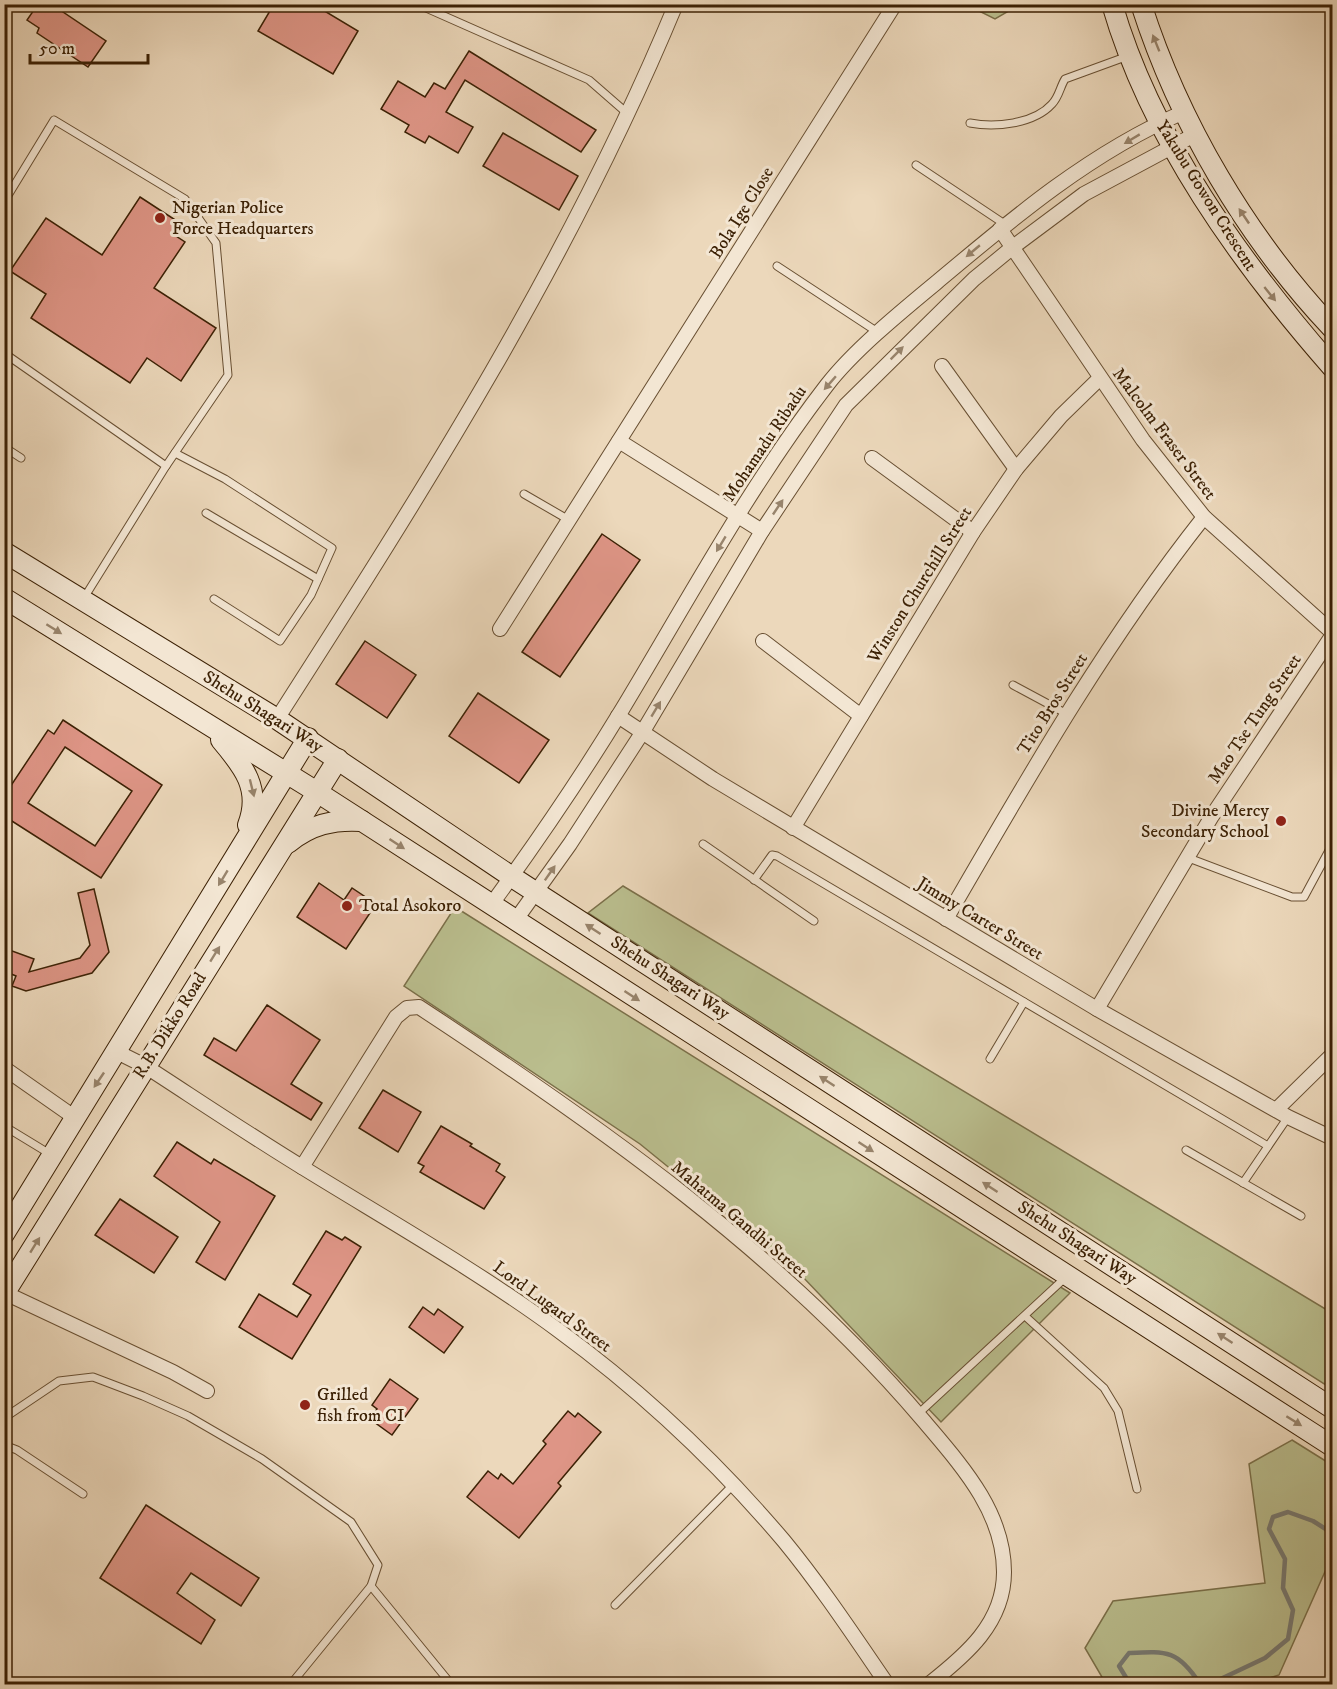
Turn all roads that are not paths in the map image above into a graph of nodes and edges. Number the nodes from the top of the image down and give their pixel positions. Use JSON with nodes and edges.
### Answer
{"nodes":[{"id":1,"x":417,"y":4,"type":"edge"},
{"id":2,"x":676,"y":4,"type":"edge"},
{"id":3,"x":895,"y":4,"type":"edge"},
{"id":4,"x":1112,"y":4,"type":"edge"},
{"id":5,"x":1141,"y":4,"type":"edge"},
{"id":6,"x":1130,"y":55,"type":"junction"},
{"id":7,"x":1184,"y":112,"type":"junction"},
{"id":8,"x":628,"y":114,"type":"junction"},
{"id":9,"x":970,"y":123,"type":"dead end"},
{"id":10,"x":1160,"y":123,"type":"junction"},
{"id":11,"x":1196,"y":134,"type":"junction"},
{"id":12,"x":1173,"y":146,"type":"junction"},
{"id":13,"x":916,"y":165,"type":"dead end"},
{"id":14,"x":4,"y":201,"type":"edge"},
{"id":15,"x":1003,"y":227,"type":"junction"},
{"id":16,"x":1013,"y":247,"type":"junction"},
{"id":17,"x":777,"y":266,"type":"dead end"},
{"id":18,"x":1332,"y":328,"type":"edge"},
{"id":19,"x":879,"y":333,"type":"junction"},
{"id":20,"x":4,"y":353,"type":"edge"},
{"id":21,"x":942,"y":366,"type":"dead end"},
{"id":22,"x":1332,"y":368,"type":"edge"},
{"id":23,"x":1100,"y":378,"type":"junction"},
{"id":24,"x":619,"y":441,"type":"junction"},
{"id":25,"x":4,"y":447,"type":"edge"},
{"id":26,"x":175,"y":453,"type":"junction"},
{"id":27,"x":21,"y":458,"type":"dead end"},
{"id":28,"x":872,"y":458,"type":"dead end"},
{"id":29,"x":166,"y":466,"type":"junction"},
{"id":30,"x":1016,"y":469,"type":"junction"},
{"id":31,"x":524,"y":494,"type":"dead end"},
{"id":32,"x":207,"y":513,"type":"dead end"},
{"id":33,"x":738,"y":517,"type":"junction"},
{"id":34,"x":1204,"y":517,"type":"junction"},
{"id":35,"x":569,"y":520,"type":"junction"},
{"id":36,"x":762,"y":531,"type":"junction"},
{"id":37,"x":973,"y":532,"type":"junction"},
{"id":38,"x":4,"y":552,"type":"edge"},
{"id":39,"x":318,"y":579,"type":"junction"},
{"id":40,"x":4,"y":598,"type":"edge"},
{"id":41,"x":214,"y":599,"type":"dead end"},
{"id":42,"x":82,"y":600,"type":"junction"},
{"id":43,"x":500,"y":629,"type":"dead end"},
{"id":44,"x":1332,"y":634,"type":"edge"},
{"id":45,"x":763,"y":641,"type":"dead end"},
{"id":46,"x":1013,"y":685,"type":"dead end"},
{"id":47,"x":1067,"y":714,"type":"junction"},
{"id":48,"x":618,"y":716,"type":"junction"},
{"id":49,"x":861,"y":716,"type":"junction"},
{"id":50,"x":278,"y":718,"type":"junction"},
{"id":51,"x":207,"y":724,"type":"junction"},
{"id":52,"x":642,"y":733,"type":"junction"},
{"id":53,"x":308,"y":738,"type":"junction"},
{"id":54,"x":338,"y":759,"type":"junction"},
{"id":55,"x":286,"y":773,"type":"junction"},
{"id":56,"x":317,"y":792,"type":"junction"},
{"id":57,"x":362,"y":821,"type":"junction"},
{"id":58,"x":793,"y":828,"type":"junction"},
{"id":59,"x":703,"y":844,"type":"dead end"},
{"id":60,"x":1332,"y":845,"type":"edge"},
{"id":61,"x":242,"y":846,"type":"junction"},
{"id":62,"x":283,"y":846,"type":"junction"},
{"id":63,"x":1186,"y":857,"type":"junction"},
{"id":64,"x":512,"y":877,"type":"junction"},
{"id":65,"x":754,"y":880,"type":"junction"},
{"id":66,"x":537,"y":892,"type":"junction"},
{"id":67,"x":491,"y":905,"type":"junction"},
{"id":68,"x":946,"y":919,"type":"junction"},
{"id":69,"x":515,"y":921,"type":"junction"},
{"id":70,"x":814,"y":921,"type":"dead end"},
{"id":71,"x":1024,"y":1002,"type":"junction"},
{"id":72,"x":1097,"y":1009,"type":"junction"},
{"id":73,"x":117,"y":1052,"type":"junction"},
{"id":74,"x":1332,"y":1056,"type":"edge"},
{"id":75,"x":990,"y":1059,"type":"dead end"},
{"id":76,"x":144,"y":1066,"type":"junction"},
{"id":77,"x":4,"y":1068,"type":"edge"},
{"id":78,"x":1282,"y":1113,"type":"junction"},
{"id":79,"x":74,"y":1117,"type":"junction"},
{"id":80,"x":4,"y":1126,"type":"edge"},
{"id":81,"x":1332,"y":1138,"type":"edge"},
{"id":82,"x":1268,"y":1146,"type":"junction"},
{"id":83,"x":1186,"y":1150,"type":"dead end"},
{"id":84,"x":52,"y":1156,"type":"junction"},
{"id":85,"x":302,"y":1167,"type":"junction"},
{"id":86,"x":1243,"y":1183,"type":"junction"},
{"id":87,"x":1301,"y":1215,"type":"dead end"},
{"id":88,"x":4,"y":1234,"type":"edge"},
{"id":89,"x":1067,"y":1276,"type":"junction"},
{"id":90,"x":5,"y":1294,"type":"edge"},
{"id":91,"x":1025,"y":1316,"type":"junction"},
{"id":92,"x":207,"y":1391,"type":"dead end"},
{"id":93,"x":1332,"y":1408,"type":"edge"},
{"id":94,"x":918,"y":1414,"type":"junction"},
{"id":95,"x":4,"y":1418,"type":"edge"},
{"id":96,"x":4,"y":1444,"type":"edge"},
{"id":97,"x":1332,"y":1446,"type":"edge"},
{"id":98,"x":732,"y":1486,"type":"junction"},
{"id":99,"x":1137,"y":1489,"type":"dead end"},
{"id":100,"x":83,"y":1494,"type":"dead end"},
{"id":101,"x":371,"y":1586,"type":"junction"},
{"id":102,"x":615,"y":1605,"type":"dead end"},
{"id":103,"x":297,"y":1683,"type":"edge"},
{"id":104,"x":451,"y":1684,"type":"edge"},
{"id":105,"x":886,"y":1684,"type":"edge"},
{"id":106,"x":929,"y":1684,"type":"edge"}],
"edges":[{"from":1,"to":8,"type":"lane"},
{"from":2,"to":8,"type":"street"},
{"from":3,"to":24,"type":"street","name":"Bola Ige Close"},
{"from":4,"to":6,"type":"main road","name":"Yakubu Gowon Crescent"},
{"from":7,"to":5,"type":"main road","name":"Yakubu Gowon Crescent","one_way":true},
{"from":6,"to":9,"type":"lane"},
{"from":6,"to":10,"type":"main road","name":"Yakubu Gowon Crescent"},
{"from":7,"to":10,"type":"street","name":"Mohamadu Ribadu"},
{"from":7,"to":11,"type":"main road","name":"Yakubu Gowon Crescent"},
{"from":8,"to":50,"type":"street"},
{"from":10,"to":12,"type":"main road","name":"Yakubu Gowon Crescent"},
{"from":10,"to":15,"type":"street","name":"Mohamadu Ribadu","one_way":true},
{"from":11,"to":12,"type":"street"},
{"from":18,"to":11,"type":"main road","name":"Yakubu Gowon Crescent","one_way":true},
{"from":12,"to":16,"type":"street"},
{"from":12,"to":22,"type":"main road","name":"Yakubu Gowon Crescent","one_way":true},
{"from":13,"to":15,"type":"lane"},
{"from":14,"to":26,"type":"lane"},
{"from":15,"to":16,"type":"street","name":"Malcolm Fraser Street"},
{"from":15,"to":19,"type":"street","name":"Mohamadu Ribadu","one_way":true},
{"from":16,"to":23,"type":"street","name":"Malcolm Fraser Street"},
{"from":36,"to":16,"type":"street","one_way":true},
{"from":17,"to":19,"type":"lane"},
{"from":19,"to":33,"type":"street","name":"Mohamadu Ribadu","one_way":true},
{"from":20,"to":29,"type":"lane"},
{"from":21,"to":30,"type":"street"},
{"from":23,"to":30,"type":"street","name":"Winston Churchill Street"},
{"from":23,"to":34,"type":"street","name":"Malcolm Fraser Street"},
{"from":24,"to":33,"type":"street"},
{"from":24,"to":35,"type":"street","name":"Bola Ige Close"},
{"from":25,"to":27,"type":"lane"},
{"from":26,"to":29,"type":"lane"},
{"from":26,"to":39,"type":"lane"},
{"from":28,"to":37,"type":"street"},
{"from":29,"to":42,"type":"lane"},
{"from":30,"to":37,"type":"street","name":"Winston Churchill Street"},
{"from":31,"to":35,"type":"lane"},
{"from":32,"to":39,"type":"lane"},
{"from":33,"to":36,"type":"street"},
{"from":33,"to":48,"type":"street","name":"Mohamadu Ribadu","one_way":true},
{"from":34,"to":44,"type":"street","name":"Malcolm Fraser Street"},
{"from":34,"to":47,"type":"street","name":"Tito Bros Street"},
{"from":35,"to":43,"type":"street","name":"Bola Ige Close"},
{"from":52,"to":36,"type":"street","one_way":true},
{"from":37,"to":49,"type":"street","name":"Winston Churchill Street"},
{"from":38,"to":42,"type":"main road","name":"Shehu Shagari Way"},
{"from":39,"to":41,"type":"lane"},
{"from":40,"to":51,"type":"main road","name":"Shehu Shagari Way","one_way":true},
{"from":42,"to":50,"type":"main road","name":"Shehu Shagari Way"},
{"from":44,"to":63,"type":"street","name":"Mao Tse Tung Street"},
{"from":45,"to":49,"type":"street"},
{"from":46,"to":47,"type":"lane"},
{"from":47,"to":68,"type":"street","name":"Tito Bros Street"},
{"from":48,"to":52,"type":"street","name":"Jimmy Carter Street"},
{"from":48,"to":64,"type":"street","name":"Mohamadu Ribadu"},
{"from":49,"to":58,"type":"street","name":"Winston Churchill Street"},
{"from":50,"to":53,"type":"main road","name":"Shehu Shagari Way"},
{"from":51,"to":55,"type":"main road","name":"Shehu Shagari Way"},
{"from":51,"to":61,"type":"main road","one_way":true},
{"from":52,"to":58,"type":"street","name":"Jimmy Carter Street"},
{"from":66,"to":52,"type":"street","one_way":true},
{"from":53,"to":54,"type":"main road","name":"Shehu Shagari Way"},
{"from":53,"to":55,"type":"main road","name":"R.B. Dikko Road"},
{"from":54,"to":56,"type":"main road","name":"R.B. Dikko Road"},
{"from":54,"to":64,"type":"main road","name":"Shehu Shagari Way"},
{"from":55,"to":56,"type":"main road","name":"Shehu Shagari Way"},
{"from":55,"to":61,"type":"main road","name":"R.B. Dikko Road"},
{"from":56,"to":57,"type":"main road","name":"Shehu Shagari Way"},
{"from":56,"to":62,"type":"main road","name":"R.B. Dikko Road"},
{"from":57,"to":62,"type":"main road"},
{"from":57,"to":67,"type":"main road","name":"Shehu Shagari Way","one_way":true},
{"from":58,"to":68,"type":"street","name":"Jimmy Carter Street"},
{"from":59,"to":65,"type":"lane"},
{"from":60,"to":63,"type":"lane"},
{"from":61,"to":73,"type":"main road","name":"R.B. Dikko Road","one_way":true},
{"from":76,"to":62,"type":"main road","name":"R.B. Dikko Road","one_way":true},
{"from":63,"to":72,"type":"street","name":"Mao Tse Tung Street"},
{"from":64,"to":66,"type":"main road","name":"Shehu Shagari Way"},
{"from":64,"to":67,"type":"street","name":"Mohamadu Ribadu"},
{"from":65,"to":70,"type":"lane"},
{"from":65,"to":71,"type":"lane"},
{"from":66,"to":69,"type":"street"},
{"from":93,"to":66,"type":"main road","name":"Shehu Shagari Way","one_way":true},
{"from":67,"to":69,"type":"main road","name":"Shehu Shagari Way"},
{"from":68,"to":72,"type":"street","name":"Jimmy Carter Street"},
{"from":69,"to":89,"type":"main road","name":"Shehu Shagari Way","one_way":true},
{"from":71,"to":75,"type":"lane"},
{"from":71,"to":82,"type":"lane"},
{"from":72,"to":78,"type":"street","name":"Jimmy Carter Street"},
{"from":73,"to":76,"type":"street","name":"Lord Lugard Street"},
{"from":73,"to":79,"type":"main road","name":"R.B. Dikko Road","one_way":true},
{"from":74,"to":78,"type":"street"},
{"from":76,"to":85,"type":"street","name":"Lord Lugard Street"},
{"from":90,"to":76,"type":"main road","name":"R.B. Dikko Road","one_way":true},
{"from":77,"to":79,"type":"street"},
{"from":78,"to":81,"type":"street","name":"Jimmy Carter Street"},
{"from":78,"to":82,"type":"lane"},
{"from":79,"to":84,"type":"main road","name":"R.B. Dikko Road"},
{"from":80,"to":84,"type":"lane"},
{"from":82,"to":86,"type":"lane"},
{"from":83,"to":86,"type":"lane"},
{"from":84,"to":88,"type":"main road","name":"R.B. Dikko Road"},
{"from":85,"to":94,"type":"street","name":"Mahatma Gandhi Street"},
{"from":85,"to":98,"type":"street","name":"Lord Lugard Street"},
{"from":86,"to":87,"type":"lane"},
{"from":89,"to":91,"type":"lane"},
{"from":89,"to":97,"type":"main road","name":"Shehu Shagari Way","one_way":true},
{"from":90,"to":92,"type":"street"},
{"from":91,"to":94,"type":"lane"},
{"from":91,"to":99,"type":"lane"},
{"from":94,"to":106,"type":"street","name":"Mahatma Gandhi Street"},
{"from":95,"to":101,"type":"lane"},
{"from":96,"to":100,"type":"lane"},
{"from":98,"to":102,"type":"lane"},
{"from":98,"to":105,"type":"street","name":"Lord Lugard Street"},
{"from":101,"to":103,"type":"lane"},
{"from":101,"to":104,"type":"lane"}]}
